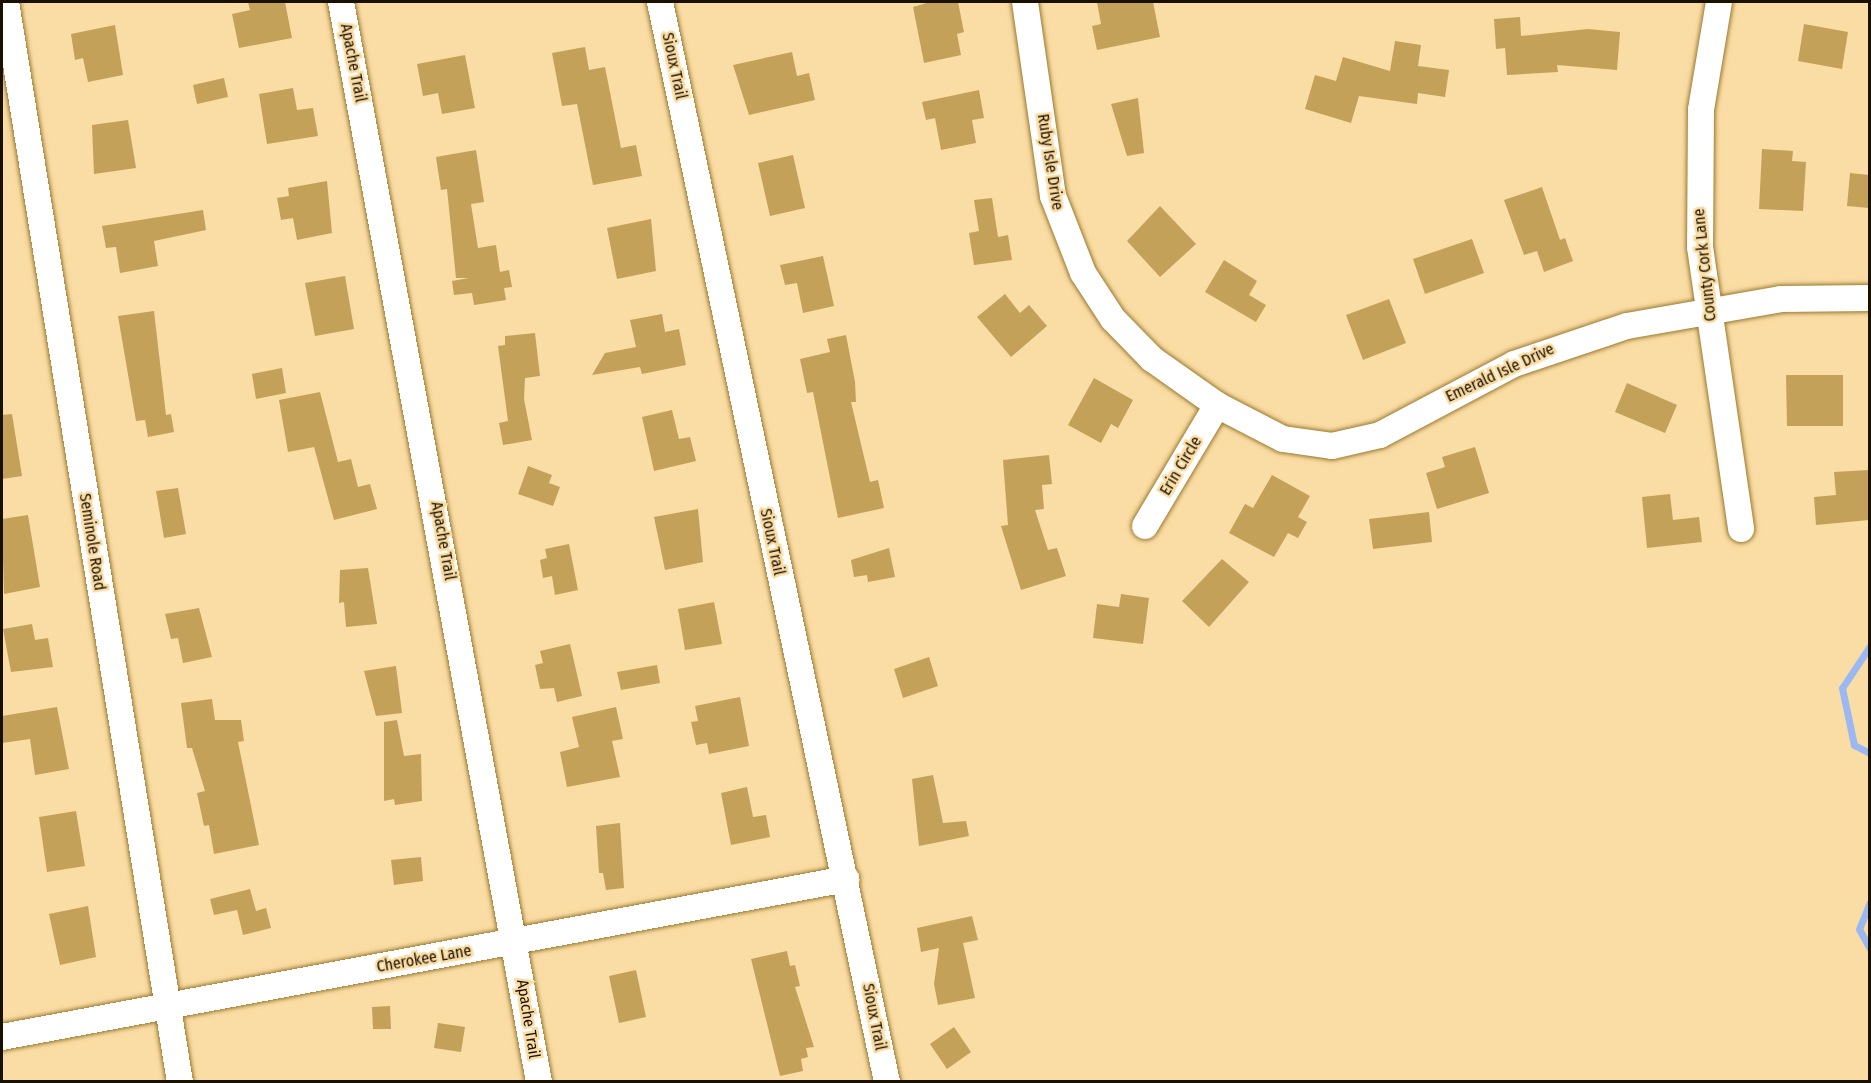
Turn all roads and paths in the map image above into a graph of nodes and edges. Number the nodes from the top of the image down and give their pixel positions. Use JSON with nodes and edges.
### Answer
{"nodes":[{"id":1,"x":6,"y":2,"type":"edge"},
{"id":2,"x":341,"y":2,"type":"edge"},
{"id":3,"x":660,"y":2,"type":"edge"},
{"id":4,"x":1025,"y":2,"type":"edge"},
{"id":5,"x":1719,"y":2,"type":"edge"},
{"id":6,"x":1869,"y":297,"type":"edge"},
{"id":7,"x":1709,"y":309,"type":"junction"},
{"id":8,"x":1217,"y":405,"type":"junction"},
{"id":9,"x":1145,"y":526,"type":"dead end"},
{"id":10,"x":1741,"y":529,"type":"dead end"},
{"id":11,"x":846,"y":879,"type":"junction"},
{"id":12,"x":516,"y":943,"type":"junction"},
{"id":13,"x":168,"y":1006,"type":"junction"},
{"id":14,"x":2,"y":1037,"type":"edge"},
{"id":15,"x":180,"y":1082,"type":"edge"},
{"id":16,"x":539,"y":1082,"type":"edge"},
{"id":17,"x":887,"y":1082,"type":"edge"}],
"edges":[{"from":1,"to":13,"type":"street","name":"Seminole Road"},
{"from":2,"to":12,"type":"street","name":"Apache Trail"},
{"from":3,"to":11,"type":"street","name":"Sioux Trail"},
{"from":4,"to":8,"type":"street","name":"Ruby Isle Drive"},
{"from":5,"to":7,"type":"street","name":"County Cork Lane"},
{"from":6,"to":7,"type":"street","name":"Emerald Isle Drive"},
{"from":7,"to":8,"type":"street","name":"Emerald Isle Drive"},
{"from":7,"to":10,"type":"street","name":"County Cork Lane"},
{"from":8,"to":9,"type":"street","name":"Erin Circle"},
{"from":11,"to":12,"type":"street","name":"Cherokee Lane"},
{"from":11,"to":17,"type":"street","name":"Sioux Trail"},
{"from":12,"to":13,"type":"street","name":"Cherokee Lane"},
{"from":12,"to":16,"type":"street","name":"Apache Trail"},
{"from":13,"to":14,"type":"street","name":"Cherokee Lane"},
{"from":13,"to":15,"type":"street","name":"Seminole Road"}]}
